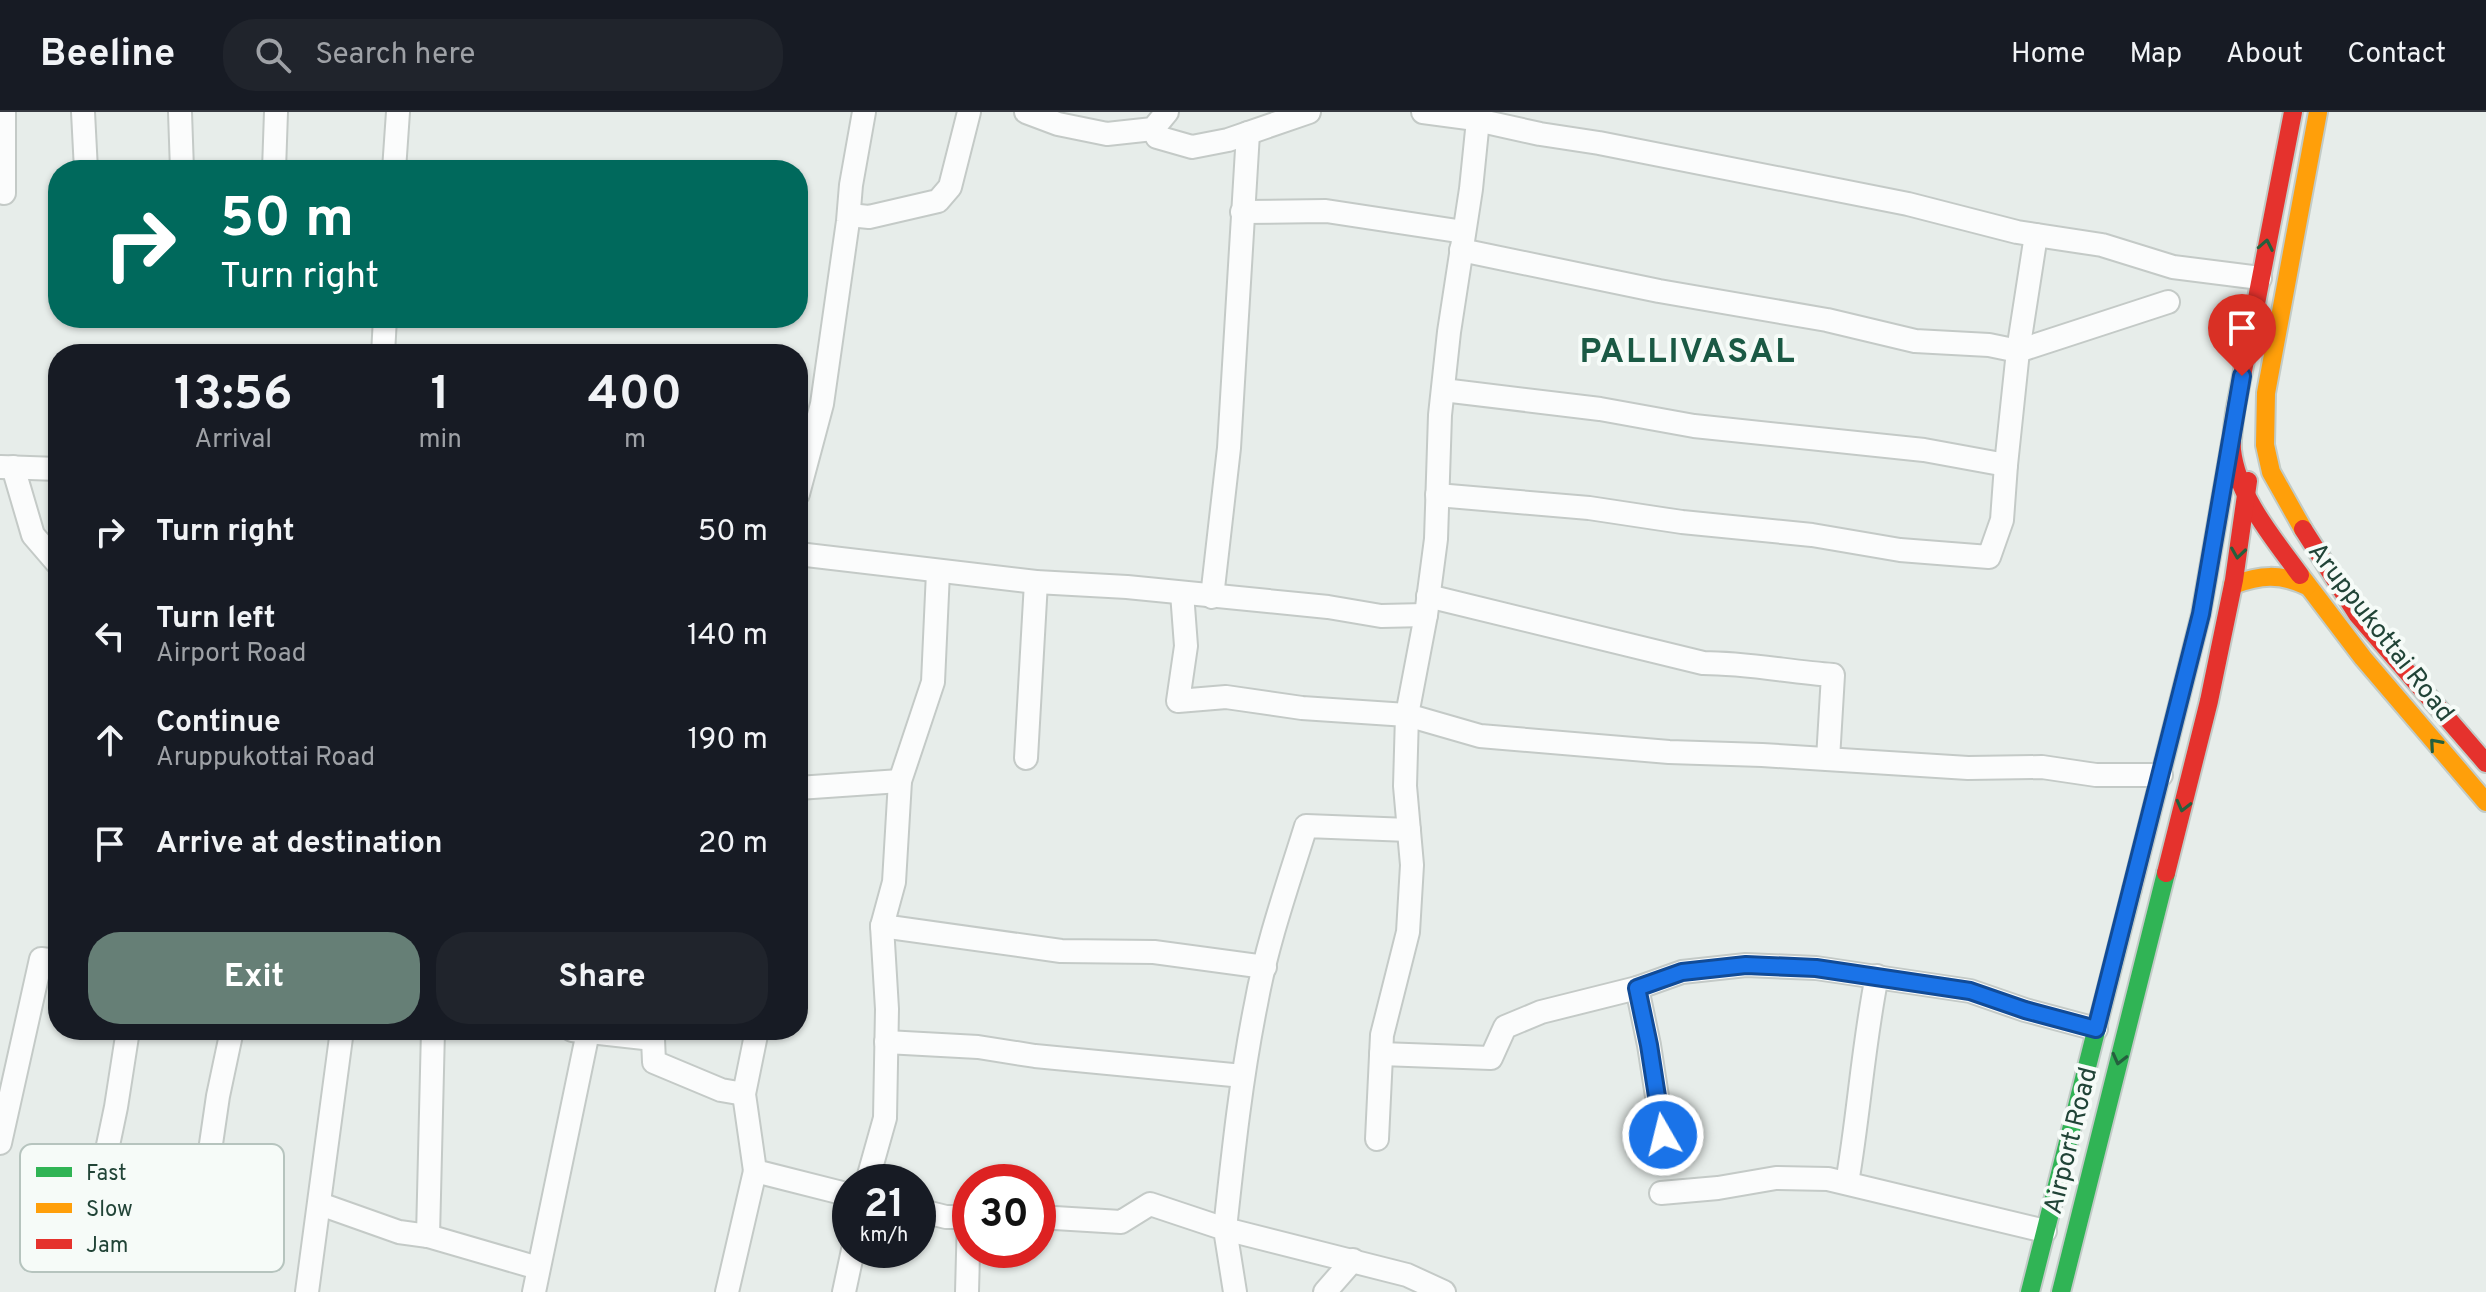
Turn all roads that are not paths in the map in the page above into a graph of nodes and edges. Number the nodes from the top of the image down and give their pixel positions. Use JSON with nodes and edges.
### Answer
{"nodes":[{"id":1,"x":4,"y":112,"type":"edge"},
{"id":2,"x":83,"y":112,"type":"edge"},
{"id":3,"x":180,"y":112,"type":"edge"},
{"id":4,"x":276,"y":112,"type":"edge"},
{"id":5,"x":398,"y":112,"type":"edge"},
{"id":6,"x":864,"y":112,"type":"edge"},
{"id":7,"x":969,"y":112,"type":"edge"},
{"id":8,"x":1026,"y":112,"type":"edge"},
{"id":9,"x":1309,"y":112,"type":"edge"},
{"id":10,"x":1423,"y":112,"type":"edge"},
{"id":11,"x":2293,"y":112,"type":"edge"},
{"id":12,"x":2318,"y":112,"type":"edge"},
{"id":13,"x":1160,"y":120,"type":"edge"},
{"id":14,"x":1478,"y":120,"type":"junction"},
{"id":15,"x":1248,"y":133,"type":"junction"},
{"id":16,"x":85,"y":160,"type":"edge"},
{"id":17,"x":182,"y":160,"type":"edge"},
{"id":18,"x":274,"y":160,"type":"edge"},
{"id":19,"x":395,"y":160,"type":"edge"},
{"id":20,"x":4,"y":193,"type":"dead end"},
{"id":21,"x":1242,"y":212,"type":"junction"},
{"id":22,"x":849,"y":215,"type":"junction"},
{"id":23,"x":2036,"y":235,"type":"junction"},
{"id":24,"x":1462,"y":241,"type":"junction"},
{"id":25,"x":2260,"y":278,"type":"junction"},
{"id":26,"x":2168,"y":302,"type":"dead end"},
{"id":27,"x":2018,"y":351,"type":"junction"},
{"id":28,"x":1443,"y":390,"type":"junction"},
{"id":29,"x":2266,"y":393,"type":"junction"},
{"id":30,"x":2231,"y":441,"type":"junction"},
{"id":31,"x":808,"y":456,"type":"edge"},
{"id":32,"x":2006,"y":465,"type":"junction"},
{"id":33,"x":6,"y":467,"type":"edge"},
{"id":34,"x":48,"y":469,"type":"edge"},
{"id":35,"x":2246,"y":492,"type":"junction"},
{"id":36,"x":1437,"y":495,"type":"junction"},
{"id":37,"x":48,"y":552,"type":"edge"},
{"id":38,"x":808,"y":555,"type":"edge"},
{"id":39,"x":938,"y":572,"type":"junction"},
{"id":40,"x":1036,"y":582,"type":"junction"},
{"id":41,"x":2233,"y":585,"type":"junction"},
{"id":42,"x":2307,"y":586,"type":"junction"},
{"id":43,"x":1182,"y":593,"type":"junction"},
{"id":44,"x":1212,"y":597,"type":"junction"},
{"id":45,"x":1427,"y":605,"type":"junction"},
{"id":46,"x":1407,"y":715,"type":"junction"},
{"id":47,"x":1026,"y":758,"type":"dead end"},
{"id":48,"x":1828,"y":759,"type":"junction"},
{"id":49,"x":2486,"y":763,"type":"edge"},
{"id":50,"x":2161,"y":775,"type":"junction"},
{"id":51,"x":900,"y":781,"type":"junction"},
{"id":52,"x":808,"y":787,"type":"edge"},
{"id":53,"x":2486,"y":802,"type":"edge"},
{"id":54,"x":1409,"y":830,"type":"junction"},
{"id":55,"x":882,"y":926,"type":"junction"},
{"id":56,"x":48,"y":960,"type":"edge"},
{"id":57,"x":1265,"y":967,"type":"junction"},
{"id":58,"x":1877,"y":976,"type":"junction"},
{"id":59,"x":1637,"y":988,"type":"junction"},
{"id":60,"x":2096,"y":1029,"type":"junction"},
{"id":61,"x":126,"y":1040,"type":"edge"},
{"id":62,"x":230,"y":1040,"type":"edge"},
{"id":63,"x":341,"y":1040,"type":"edge"},
{"id":64,"x":433,"y":1040,"type":"edge"},
{"id":65,"x":578,"y":1040,"type":"edge"},
{"id":66,"x":653,"y":1040,"type":"edge"},
{"id":67,"x":755,"y":1040,"type":"edge"},
{"id":68,"x":886,"y":1042,"type":"junction"},
{"id":69,"x":1381,"y":1054,"type":"junction"},
{"id":70,"x":1243,"y":1076,"type":"junction"},
{"id":71,"x":744,"y":1094,"type":"junction"},
{"id":72,"x":1663,"y":1135,"type":"dead end"},
{"id":73,"x":1377,"y":1139,"type":"dead end"},
{"id":74,"x":0,"y":1143,"type":"edge"},
{"id":75,"x":108,"y":1144,"type":"edge"},
{"id":76,"x":211,"y":1144,"type":"edge"},
{"id":77,"x":872,"y":1164,"type":"edge"},
{"id":78,"x":755,"y":1171,"type":"junction"},
{"id":79,"x":1847,"y":1183,"type":"junction"},
{"id":80,"x":832,"y":1190,"type":"edge"},
{"id":81,"x":1661,"y":1193,"type":"dead end"},
{"id":82,"x":320,"y":1204,"type":"junction"},
{"id":83,"x":1056,"y":1218,"type":"edge"},
{"id":84,"x":1225,"y":1229,"type":"junction"},
{"id":85,"x":2045,"y":1231,"type":"junction"},
{"id":86,"x":428,"y":1236,"type":"junction"},
{"id":87,"x":1353,"y":1260,"type":"junction"},
{"id":88,"x":538,"y":1268,"type":"junction"},
{"id":89,"x":849,"y":1268,"type":"edge"},
{"id":90,"x":968,"y":1268,"type":"edge"},
{"id":91,"x":307,"y":1292,"type":"edge"},
{"id":92,"x":534,"y":1292,"type":"edge"},
{"id":93,"x":727,"y":1292,"type":"edge"},
{"id":94,"x":844,"y":1292,"type":"edge"},
{"id":95,"x":967,"y":1292,"type":"edge"},
{"id":96,"x":1235,"y":1292,"type":"edge"},
{"id":97,"x":1325,"y":1292,"type":"edge"},
{"id":98,"x":1444,"y":1292,"type":"edge"},
{"id":99,"x":2030,"y":1292,"type":"edge"},
{"id":100,"x":2061,"y":1292,"type":"edge"}],
"edges":[{"from":1,"to":20,"type":"street"},
{"from":2,"to":16,"type":"street"},
{"from":3,"to":17,"type":"street"},
{"from":4,"to":18,"type":"street"},
{"from":5,"to":19,"type":"street"},
{"from":6,"to":22,"type":"street"},
{"from":7,"to":22,"type":"street"},
{"from":8,"to":13,"type":"street"},
{"from":9,"to":15,"type":"street"},
{"from":10,"to":14,"type":"street"},
{"from":25,"to":11,"type":"main road","name":"Aruppukottai Road","one_way":true},
{"from":12,"to":29,"type":"main road","name":"Aruppukottai Road"},
{"from":13,"to":15,"type":"street"},
{"from":14,"to":23,"type":"street"},
{"from":14,"to":24,"type":"street"},
{"from":15,"to":21,"type":"street"},
{"from":21,"to":24,"type":"street"},
{"from":21,"to":44,"type":"street"},
{"from":22,"to":31,"type":"street"},
{"from":23,"to":25,"type":"street"},
{"from":23,"to":27,"type":"street"},
{"from":24,"to":27,"type":"street"},
{"from":24,"to":28,"type":"street"},
{"from":25,"to":30,"type":"main road","name":"Aruppukottai Road"},
{"from":26,"to":27,"type":"street"},
{"from":27,"to":32,"type":"street"},
{"from":28,"to":32,"type":"street"},
{"from":28,"to":36,"type":"street"},
{"from":29,"to":35,"type":"main road","name":"Airport Road"},
{"from":29,"to":49,"type":"main road","name":"Aruppukottai Road"},
{"from":30,"to":35,"type":"main road","name":"Aruppukottai Road"},
{"from":30,"to":50,"type":"main road","name":"Airport Road"},
{"from":32,"to":36,"type":"street"},
{"from":33,"to":34,"type":"street"},
{"from":33,"to":37,"type":"street"},
{"from":35,"to":41,"type":"main road","name":"Airport Road","one_way":true},
{"from":35,"to":42,"type":"main road","name":"Aruppukottai Road"},
{"from":36,"to":45,"type":"street"},
{"from":38,"to":39,"type":"street"},
{"from":39,"to":40,"type":"street"},
{"from":39,"to":51,"type":"street"},
{"from":40,"to":43,"type":"street"},
{"from":40,"to":47,"type":"street"},
{"from":41,"to":42,"type":"main road"},
{"from":41,"to":100,"type":"main road","name":"Airport Road","one_way":true},
{"from":53,"to":42,"type":"main road","name":"Aruppukottai Road","one_way":true},
{"from":43,"to":44,"type":"street"},
{"from":43,"to":46,"type":"street"},
{"from":44,"to":45,"type":"street"},
{"from":45,"to":46,"type":"street"},
{"from":45,"to":48,"type":"street"},
{"from":46,"to":48,"type":"street"},
{"from":46,"to":54,"type":"street"},
{"from":48,"to":50,"type":"street"},
{"from":50,"to":60,"type":"main road","name":"Airport Road"},
{"from":51,"to":52,"type":"street"},
{"from":51,"to":55,"type":"street"},
{"from":54,"to":57,"type":"street"},
{"from":54,"to":69,"type":"street"},
{"from":55,"to":57,"type":"street"},
{"from":55,"to":68,"type":"street"},
{"from":56,"to":74,"type":"street"},
{"from":57,"to":70,"type":"street"},
{"from":58,"to":59,"type":"street"},
{"from":58,"to":60,"type":"street"},
{"from":58,"to":79,"type":"street"},
{"from":59,"to":69,"type":"street"},
{"from":59,"to":72,"type":"street"},
{"from":60,"to":85,"type":"main road","name":"Airport Road"},
{"from":61,"to":75,"type":"street"},
{"from":62,"to":76,"type":"street"},
{"from":63,"to":82,"type":"street"},
{"from":64,"to":86,"type":"street"},
{"from":65,"to":88,"type":"street"},
{"from":66,"to":71,"type":"street"},
{"from":67,"to":71,"type":"street"},
{"from":68,"to":70,"type":"street"},
{"from":68,"to":77,"type":"street"},
{"from":69,"to":73,"type":"street"},
{"from":70,"to":84,"type":"street"},
{"from":71,"to":78,"type":"street"},
{"from":78,"to":80,"type":"street"},
{"from":78,"to":93,"type":"street"},
{"from":79,"to":81,"type":"street"},
{"from":79,"to":85,"type":"street"},
{"from":82,"to":86,"type":"street"},
{"from":82,"to":91,"type":"street"},
{"from":83,"to":84,"type":"street"},
{"from":84,"to":87,"type":"street"},
{"from":84,"to":96,"type":"street"},
{"from":85,"to":99,"type":"main road","name":"Airport Road"},
{"from":86,"to":88,"type":"street"},
{"from":87,"to":97,"type":"street"},
{"from":87,"to":98,"type":"street"},
{"from":88,"to":92,"type":"street"},
{"from":89,"to":94,"type":"street"},
{"from":90,"to":95,"type":"street"}]}
